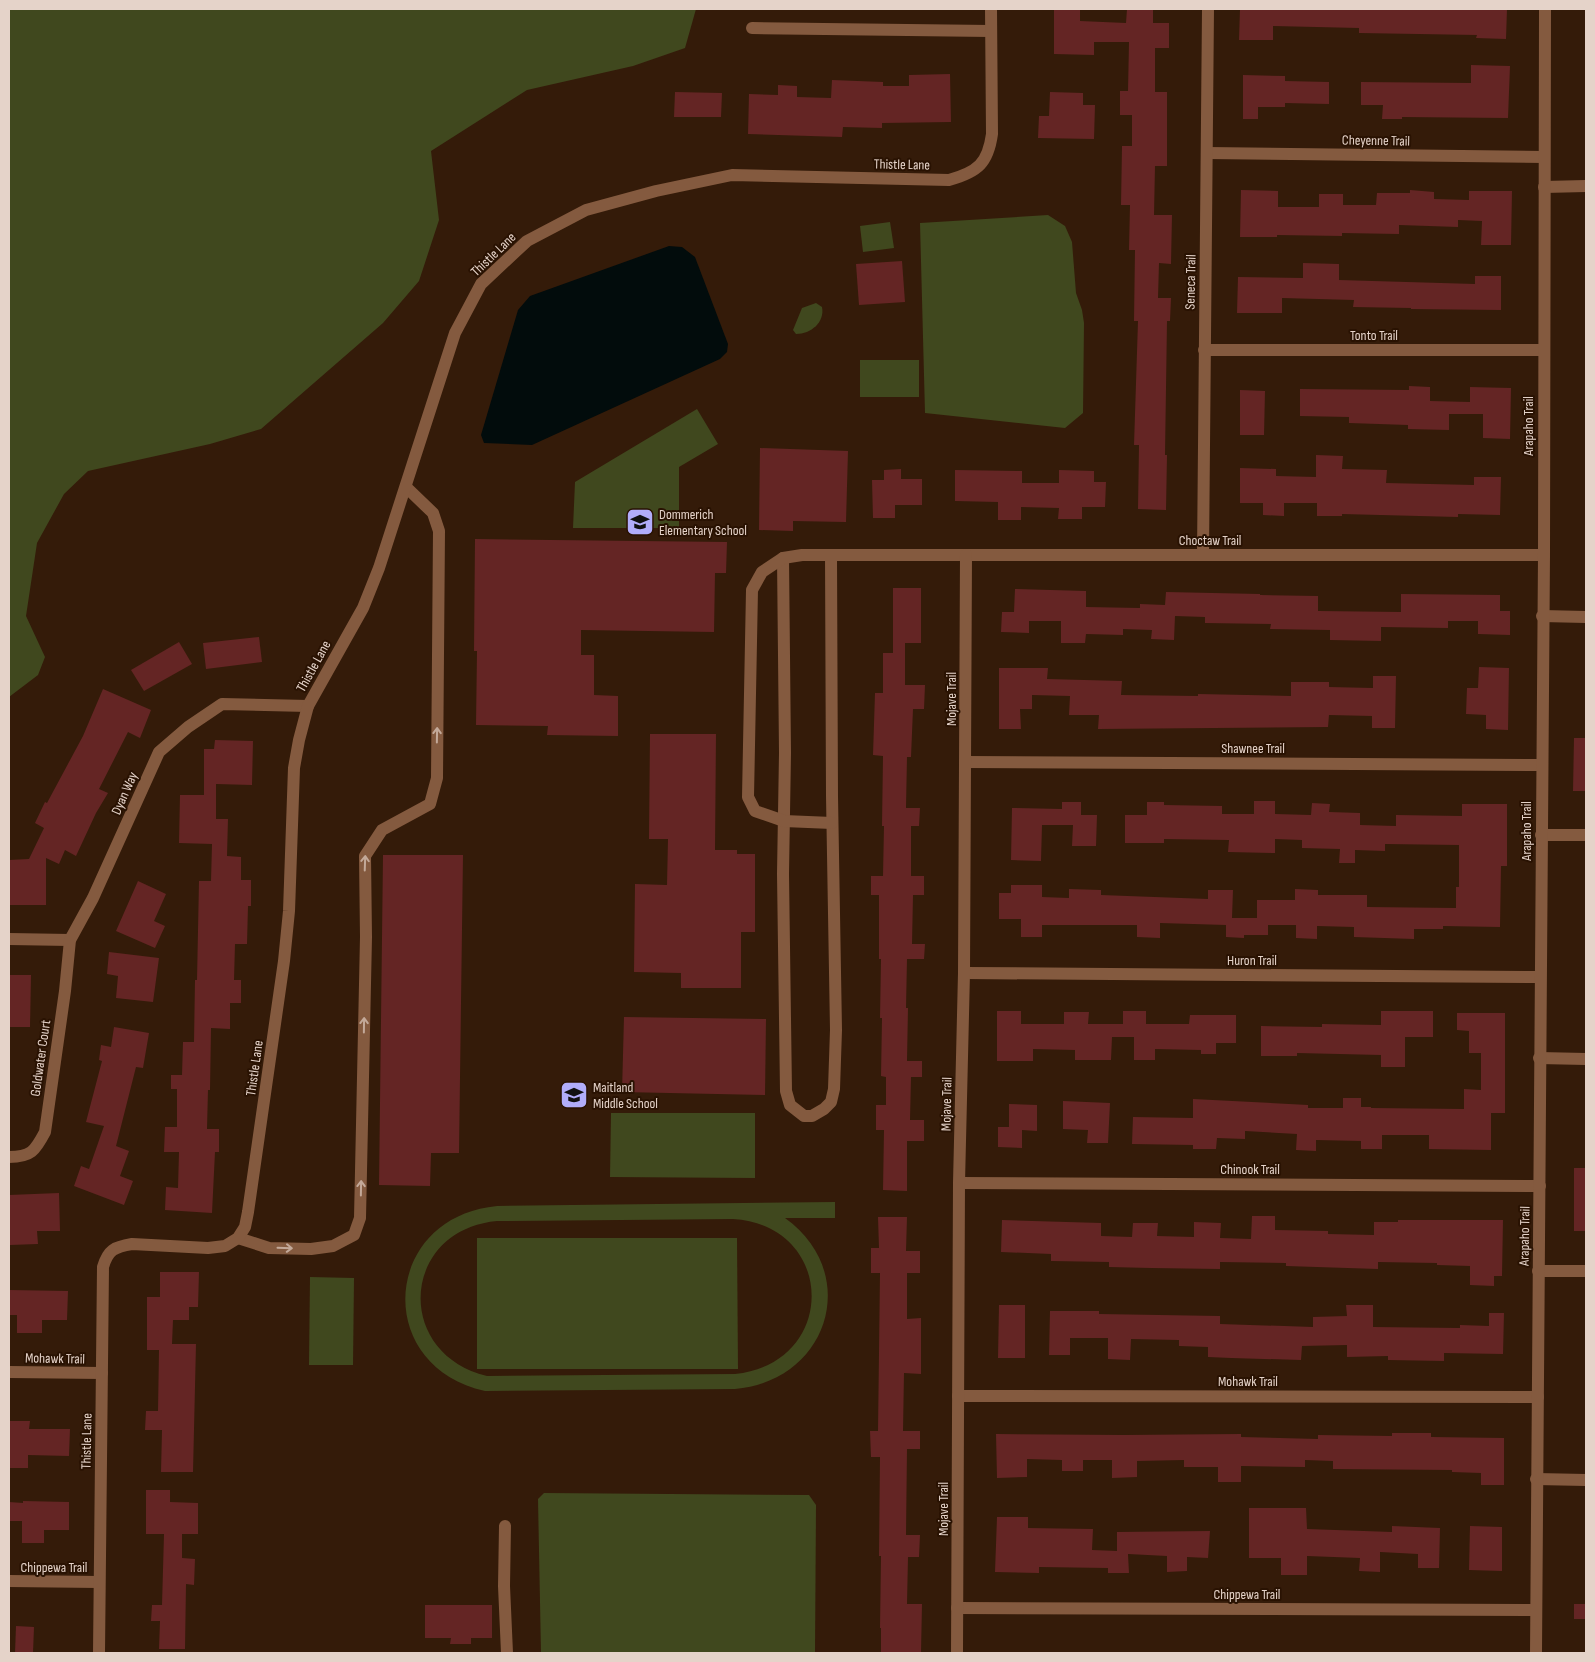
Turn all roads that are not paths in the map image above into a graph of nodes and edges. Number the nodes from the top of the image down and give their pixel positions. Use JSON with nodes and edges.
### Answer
{"nodes":[{"id":1,"x":991,"y":9,"type":"edge"},
{"id":2,"x":1208,"y":9,"type":"edge"},
{"id":3,"x":1545,"y":9,"type":"edge"},
{"id":4,"x":752,"y":28,"type":"dead end"},
{"id":5,"x":991,"y":31,"type":"junction"},
{"id":6,"x":1207,"y":153,"type":"junction"},
{"id":7,"x":1544,"y":157,"type":"junction"},
{"id":8,"x":1586,"y":186,"type":"edge"},
{"id":9,"x":1544,"y":187,"type":"junction"},
{"id":10,"x":1204,"y":350,"type":"junction"},
{"id":11,"x":1543,"y":350,"type":"junction"},
{"id":12,"x":406,"y":487,"type":"junction"},
{"id":13,"x":831,"y":555,"type":"junction"},
{"id":14,"x":966,"y":555,"type":"junction"},
{"id":15,"x":1203,"y":555,"type":"junction"},
{"id":16,"x":1544,"y":555,"type":"junction"},
{"id":17,"x":783,"y":558,"type":"junction"},
{"id":18,"x":1542,"y":616,"type":"junction"},
{"id":19,"x":1586,"y":617,"type":"edge"},
{"id":20,"x":308,"y":706,"type":"junction"},
{"id":21,"x":965,"y":762,"type":"junction"},
{"id":22,"x":1541,"y":765,"type":"junction"},
{"id":23,"x":784,"y":821,"type":"junction"},
{"id":24,"x":832,"y":823,"type":"junction"},
{"id":25,"x":1541,"y":835,"type":"junction"},
{"id":26,"x":1586,"y":835,"type":"edge"},
{"id":27,"x":9,"y":939,"type":"edge"},
{"id":28,"x":70,"y":940,"type":"junction"},
{"id":29,"x":964,"y":973,"type":"junction"},
{"id":30,"x":1540,"y":977,"type":"junction"},
{"id":31,"x":1539,"y":1058,"type":"junction"},
{"id":32,"x":1586,"y":1059,"type":"edge"},
{"id":33,"x":9,"y":1157,"type":"edge"},
{"id":34,"x":959,"y":1183,"type":"junction"},
{"id":35,"x":1540,"y":1186,"type":"junction"},
{"id":36,"x":238,"y":1238,"type":"junction"},
{"id":37,"x":1538,"y":1271,"type":"junction"},
{"id":38,"x":1586,"y":1271,"type":"edge"},
{"id":39,"x":9,"y":1372,"type":"edge"},
{"id":40,"x":102,"y":1373,"type":"junction"},
{"id":41,"x":958,"y":1396,"type":"junction"},
{"id":42,"x":1538,"y":1397,"type":"junction"},
{"id":43,"x":1536,"y":1479,"type":"junction"},
{"id":44,"x":1586,"y":1480,"type":"edge"},
{"id":45,"x":504,"y":1526,"type":"dead end"},
{"id":46,"x":9,"y":1582,"type":"edge"},
{"id":47,"x":100,"y":1582,"type":"junction"},
{"id":48,"x":957,"y":1608,"type":"junction"},
{"id":49,"x":1536,"y":1610,"type":"junction"},
{"id":50,"x":99,"y":1653,"type":"edge"},
{"id":51,"x":507,"y":1653,"type":"edge"},
{"id":52,"x":957,"y":1653,"type":"edge"},
{"id":53,"x":1536,"y":1653,"type":"edge"}],
"edges":[{"from":1,"to":5,"type":"street","name":"Thistle Lane"},
{"from":2,"to":6,"type":"street","name":"Seneca Trail"},
{"from":3,"to":7,"type":"street","name":"Arapaho Trail"},
{"from":4,"to":5,"type":"street"},
{"from":5,"to":12,"type":"street","name":"Thistle Lane"},
{"from":6,"to":7,"type":"street","name":"Cheyenne Trail"},
{"from":6,"to":10,"type":"street","name":"Seneca Trail"},
{"from":7,"to":9,"type":"street","name":"Arapaho Trail"},
{"from":8,"to":9,"type":"street"},
{"from":9,"to":11,"type":"street","name":"Arapaho Trail"},
{"from":10,"to":11,"type":"street","name":"Tonto Trail"},
{"from":10,"to":15,"type":"street","name":"Seneca Trail"},
{"from":11,"to":16,"type":"street","name":"Arapaho Trail"},
{"from":12,"to":20,"type":"street","name":"Thistle Lane"},
{"from":36,"to":12,"type":"street","one_way":true},
{"from":13,"to":14,"type":"street","name":"Choctaw Trail"},
{"from":13,"to":17,"type":"street","name":"Choctaw Trail"},
{"from":13,"to":24,"type":"street"},
{"from":14,"to":15,"type":"street","name":"Choctaw Trail"},
{"from":14,"to":21,"type":"street","name":"Mojave Trail"},
{"from":15,"to":16,"type":"street","name":"Choctaw Trail"},
{"from":16,"to":18,"type":"street","name":"Arapaho Trail"},
{"from":17,"to":23,"type":"street"},
{"from":17,"to":23,"type":"street"},
{"from":18,"to":19,"type":"street"},
{"from":18,"to":22,"type":"street","name":"Arapaho Trail"},
{"from":20,"to":28,"type":"street","name":"Dyan Way"},
{"from":20,"to":36,"type":"street","name":"Thistle Lane"},
{"from":21,"to":22,"type":"street","name":"Shawnee Trail"},
{"from":21,"to":29,"type":"street","name":"Mojave Trail"},
{"from":22,"to":25,"type":"street","name":"Arapaho Trail"},
{"from":23,"to":24,"type":"street"},
{"from":23,"to":24,"type":"street"},
{"from":25,"to":26,"type":"street"},
{"from":25,"to":30,"type":"street","name":"Arapaho Trail"},
{"from":27,"to":28,"type":"street"},
{"from":28,"to":33,"type":"street","name":"Goldwater Court"},
{"from":29,"to":30,"type":"street","name":"Huron Trail"},
{"from":29,"to":34,"type":"street","name":"Mojave Trail"},
{"from":30,"to":31,"type":"street","name":"Arapaho Trail"},
{"from":31,"to":32,"type":"street"},
{"from":31,"to":35,"type":"street","name":"Arapaho Trail"},
{"from":34,"to":35,"type":"street","name":"Chinook Trail"},
{"from":34,"to":41,"type":"street","name":"Mojave Trail"},
{"from":35,"to":37,"type":"street","name":"Arapaho Trail"},
{"from":36,"to":40,"type":"street","name":"Thistle Lane"},
{"from":37,"to":38,"type":"street"},
{"from":37,"to":42,"type":"street","name":"Arapaho Trail"},
{"from":39,"to":40,"type":"street","name":"Mohawk Trail"},
{"from":40,"to":47,"type":"street","name":"Thistle Lane"},
{"from":41,"to":42,"type":"street","name":"Mohawk Trail"},
{"from":41,"to":48,"type":"street","name":"Mojave Trail"},
{"from":42,"to":43,"type":"street","name":"Arapaho Trail"},
{"from":43,"to":44,"type":"street"},
{"from":43,"to":49,"type":"street","name":"Arapaho Trail"},
{"from":45,"to":51,"type":"street"},
{"from":46,"to":47,"type":"street","name":"Chippewa Trail"},
{"from":47,"to":50,"type":"street","name":"Thistle Lane"},
{"from":48,"to":49,"type":"street","name":"Chippewa Trail"},
{"from":48,"to":52,"type":"street","name":"Mojave Trail"},
{"from":49,"to":53,"type":"street","name":"Arapaho Trail"}]}
